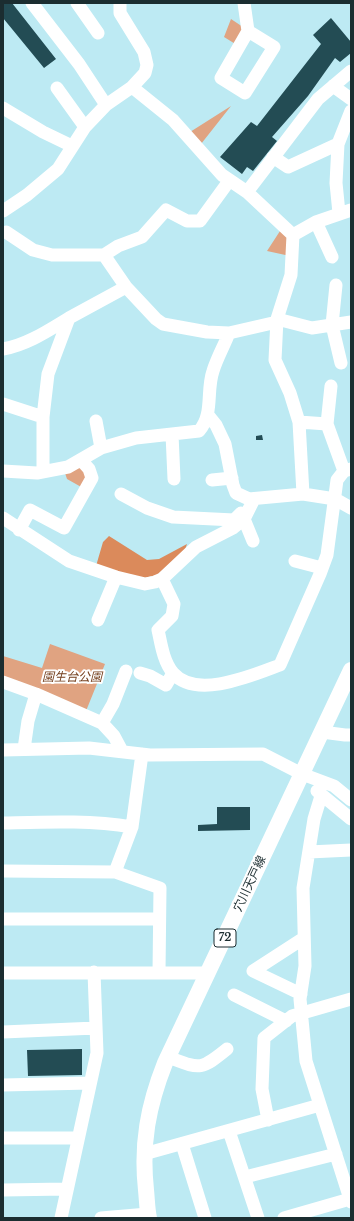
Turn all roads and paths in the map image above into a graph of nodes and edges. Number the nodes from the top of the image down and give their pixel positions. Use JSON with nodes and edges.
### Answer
{"nodes":[{"id":1,"x":77,"y":3,"type":"edge"},
{"id":2,"x":120,"y":3,"type":"edge"},
{"id":3,"x":244,"y":3,"type":"edge"},
{"id":4,"x":34,"y":4,"type":"edge"},
{"id":5,"x":248,"y":31,"type":"junction"},
{"id":6,"x":98,"y":33,"type":"dead end"},
{"id":7,"x":351,"y":72,"type":"edge"},
{"id":8,"x":332,"y":86,"type":"junction"},
{"id":9,"x":132,"y":87,"type":"junction"},
{"id":10,"x":57,"y":88,"type":"dead end"},
{"id":11,"x":351,"y":99,"type":"edge"},
{"id":12,"x":106,"y":105,"type":"junction"},
{"id":13,"x":3,"y":108,"type":"edge"},
{"id":14,"x":351,"y":111,"type":"edge"},
{"id":15,"x":85,"y":127,"type":"junction"},
{"id":16,"x":338,"y":144,"type":"junction"},
{"id":17,"x":72,"y":146,"type":"junction"},
{"id":18,"x":274,"y":157,"type":"junction"},
{"id":19,"x":229,"y":181,"type":"junction"},
{"id":20,"x":247,"y":192,"type":"junction"},
{"id":21,"x":3,"y":211,"type":"edge"},
{"id":22,"x":345,"y":212,"type":"edge"},
{"id":23,"x":316,"y":222,"type":"junction"},
{"id":24,"x":4,"y":230,"type":"edge"},
{"id":25,"x":293,"y":235,"type":"junction"},
{"id":26,"x":104,"y":255,"type":"junction"},
{"id":27,"x":332,"y":257,"type":"dead end"},
{"id":28,"x":336,"y":285,"type":"dead end"},
{"id":29,"x":126,"y":287,"type":"junction"},
{"id":30,"x":69,"y":318,"type":"junction"},
{"id":31,"x":277,"y":321,"type":"junction"},
{"id":32,"x":351,"y":322,"type":"edge"},
{"id":33,"x":332,"y":325,"type":"junction"},
{"id":34,"x":230,"y":333,"type":"junction"},
{"id":35,"x":3,"y":349,"type":"edge"},
{"id":36,"x":341,"y":363,"type":"dead end"},
{"id":37,"x":331,"y":386,"type":"dead end"},
{"id":38,"x":3,"y":404,"type":"edge"},
{"id":39,"x":208,"y":415,"type":"junction"},
{"id":40,"x":43,"y":417,"type":"junction"},
{"id":41,"x":96,"y":421,"type":"dead end"},
{"id":42,"x":299,"y":422,"type":"junction"},
{"id":43,"x":327,"y":424,"type":"junction"},
{"id":44,"x":172,"y":434,"type":"junction"},
{"id":45,"x":101,"y":448,"type":"junction"},
{"id":46,"x":81,"y":460,"type":"junction"},
{"id":47,"x":348,"y":470,"type":"edge"},
{"id":48,"x":3,"y":471,"type":"edge"},
{"id":49,"x":43,"y":472,"type":"junction"},
{"id":50,"x":174,"y":478,"type":"dead end"},
{"id":51,"x":232,"y":478,"type":"junction"},
{"id":52,"x":212,"y":480,"type":"dead end"},
{"id":53,"x":121,"y":494,"type":"dead end"},
{"id":54,"x":303,"y":494,"type":"junction"},
{"id":55,"x":251,"y":499,"type":"junction"},
{"id":56,"x":335,"y":499,"type":"junction"},
{"id":57,"x":351,"y":508,"type":"edge"},
{"id":58,"x":3,"y":518,"type":"edge"},
{"id":59,"x":244,"y":519,"type":"junction"},
{"id":60,"x":19,"y":530,"type":"junction"},
{"id":61,"x":253,"y":541,"type":"dead end"},
{"id":62,"x":295,"y":561,"type":"dead end"},
{"id":63,"x":322,"y":568,"type":"junction"},
{"id":64,"x":116,"y":577,"type":"junction"},
{"id":65,"x":162,"y":579,"type":"junction"},
{"id":66,"x":98,"y":620,"type":"dead end"},
{"id":67,"x":351,"y":670,"type":"edge"},
{"id":68,"x":126,"y":671,"type":"dead end"},
{"id":69,"x":140,"y":673,"type":"dead end"},
{"id":70,"x":173,"y":673,"type":"junction"},
{"id":71,"x":3,"y":682,"type":"edge"},
{"id":72,"x":36,"y":694,"type":"junction"},
{"id":73,"x":102,"y":723,"type":"junction"},
{"id":74,"x":322,"y":732,"type":"junction"},
{"id":75,"x":351,"y":734,"type":"edge"},
{"id":76,"x":3,"y":750,"type":"edge"},
{"id":77,"x":24,"y":750,"type":"junction"},
{"id":78,"x":122,"y":752,"type":"junction"},
{"id":79,"x":142,"y":754,"type":"junction"},
{"id":80,"x":302,"y":774,"type":"junction"},
{"id":81,"x":322,"y":796,"type":"junction"},
{"id":82,"x":351,"y":800,"type":"edge"},
{"id":83,"x":351,"y":819,"type":"edge"},
{"id":84,"x":3,"y":823,"type":"edge"},
{"id":85,"x":132,"y":827,"type":"junction"},
{"id":86,"x":351,"y":850,"type":"edge"},
{"id":87,"x":308,"y":852,"type":"junction"},
{"id":88,"x":3,"y":871,"type":"edge"},
{"id":89,"x":115,"y":872,"type":"junction"},
{"id":90,"x":3,"y":919,"type":"edge"},
{"id":91,"x":160,"y":919,"type":"junction"},
{"id":92,"x":304,"y":938,"type":"junction"},
{"id":93,"x":94,"y":972,"type":"junction"},
{"id":94,"x":159,"y":972,"type":"junction"},
{"id":95,"x":3,"y":973,"type":"edge"},
{"id":96,"x":208,"y":973,"type":"junction"},
{"id":97,"x":301,"y":994,"type":"junction"},
{"id":98,"x":234,"y":995,"type":"dead end"},
{"id":99,"x":351,"y":999,"type":"edge"},
{"id":100,"x":302,"y":1012,"type":"junction"},
{"id":101,"x":286,"y":1021,"type":"junction"},
{"id":102,"x":96,"y":1028,"type":"junction"},
{"id":103,"x":3,"y":1032,"type":"edge"},
{"id":104,"x":227,"y":1049,"type":"dead end"},
{"id":105,"x":168,"y":1057,"type":"junction"},
{"id":106,"x":90,"y":1083,"type":"junction"},
{"id":107,"x":3,"y":1085,"type":"edge"},
{"id":108,"x":320,"y":1105,"type":"junction"},
{"id":109,"x":268,"y":1120,"type":"junction"},
{"id":110,"x":230,"y":1131,"type":"junction"},
{"id":111,"x":3,"y":1138,"type":"edge"},
{"id":112,"x":78,"y":1138,"type":"junction"},
{"id":113,"x":182,"y":1144,"type":"junction"},
{"id":114,"x":144,"y":1154,"type":"junction"},
{"id":115,"x":336,"y":1154,"type":"junction"},
{"id":116,"x":245,"y":1176,"type":"junction"},
{"id":117,"x":66,"y":1189,"type":"junction"},
{"id":118,"x":3,"y":1190,"type":"edge"},
{"id":119,"x":351,"y":1200,"type":"edge"},
{"id":120,"x":148,"y":1216,"type":"edge"},
{"id":121,"x":61,"y":1218,"type":"edge"},
{"id":122,"x":101,"y":1218,"type":"edge"},
{"id":123,"x":206,"y":1218,"type":"edge"},
{"id":124,"x":258,"y":1218,"type":"edge"},
{"id":125,"x":284,"y":1218,"type":"edge"}],
"edges":[{"from":1,"to":6,"type":"street"},
{"from":2,"to":9,"type":"street"},
{"from":3,"to":5,"type":"street"},
{"from":4,"to":12,"type":"street"},
{"from":5,"to":5,"type":"street"},
{"from":7,"to":8,"type":"street"},
{"from":8,"to":11,"type":"street"},
{"from":8,"to":18,"type":"street"},
{"from":9,"to":12,"type":"street"},
{"from":9,"to":19,"type":"street"},
{"from":10,"to":15,"type":"street"},
{"from":12,"to":15,"type":"street"},
{"from":13,"to":17,"type":"street"},
{"from":14,"to":16,"type":"street"},
{"from":15,"to":17,"type":"street"},
{"from":16,"to":18,"type":"street"},
{"from":16,"to":22,"type":"street"},
{"from":17,"to":21,"type":"street"},
{"from":18,"to":20,"type":"street"},
{"from":19,"to":20,"type":"street"},
{"from":19,"to":26,"type":"street"},
{"from":20,"to":25,"type":"street"},
{"from":22,"to":23,"type":"street"},
{"from":23,"to":25,"type":"street"},
{"from":23,"to":27,"type":"street"},
{"from":24,"to":26,"type":"street"},
{"from":25,"to":31,"type":"street"},
{"from":26,"to":29,"type":"street"},
{"from":28,"to":33,"type":"street"},
{"from":29,"to":30,"type":"street"},
{"from":29,"to":34,"type":"street"},
{"from":30,"to":35,"type":"street"},
{"from":30,"to":40,"type":"street"},
{"from":31,"to":33,"type":"street"},
{"from":31,"to":34,"type":"street"},
{"from":31,"to":42,"type":"street"},
{"from":32,"to":33,"type":"street"},
{"from":33,"to":36,"type":"street"},
{"from":34,"to":39,"type":"street"},
{"from":37,"to":43,"type":"street"},
{"from":38,"to":40,"type":"street"},
{"from":39,"to":44,"type":"street"},
{"from":39,"to":51,"type":"street"},
{"from":40,"to":49,"type":"street"},
{"from":41,"to":45,"type":"street"},
{"from":42,"to":43,"type":"street"},
{"from":42,"to":54,"type":"street"},
{"from":43,"to":47,"type":"street"},
{"from":44,"to":45,"type":"street"},
{"from":44,"to":50,"type":"street"},
{"from":45,"to":46,"type":"street"},
{"from":46,"to":49,"type":"street"},
{"from":46,"to":60,"type":"street"},
{"from":47,"to":56,"type":"street"},
{"from":48,"to":49,"type":"street"},
{"from":51,"to":52,"type":"street"},
{"from":51,"to":55,"type":"street"},
{"from":53,"to":55,"type":"street"},
{"from":54,"to":55,"type":"street"},
{"from":54,"to":56,"type":"street"},
{"from":55,"to":59,"type":"street"},
{"from":56,"to":57,"type":"street"},
{"from":56,"to":63,"type":"street"},
{"from":58,"to":60,"type":"street"},
{"from":59,"to":61,"type":"street"},
{"from":59,"to":65,"type":"street"},
{"from":60,"to":64,"type":"street"},
{"from":62,"to":63,"type":"street"},
{"from":63,"to":70,"type":"street"},
{"from":64,"to":65,"type":"street"},
{"from":64,"to":66,"type":"street"},
{"from":65,"to":70,"type":"street"},
{"from":67,"to":74,"type":"main road","name":"穴川天戸線","number":"72"},
{"from":68,"to":73,"type":"street"},
{"from":69,"to":70,"type":"street"},
{"from":71,"to":72,"type":"street"},
{"from":72,"to":73,"type":"street"},
{"from":72,"to":77,"type":"street"},
{"from":73,"to":78,"type":"street"},
{"from":74,"to":75,"type":"street"},
{"from":74,"to":80,"type":"main road","name":"穴川天戸線","number":"72"},
{"from":76,"to":77,"type":"street"},
{"from":77,"to":78,"type":"street"},
{"from":78,"to":79,"type":"street"},
{"from":79,"to":80,"type":"street"},
{"from":79,"to":85,"type":"street"},
{"from":80,"to":81,"type":"street"},
{"from":80,"to":82,"type":"street"},
{"from":80,"to":96,"type":"main road","name":"穴川天戸線","number":"72"},
{"from":81,"to":83,"type":"street"},
{"from":81,"to":87,"type":"street"},
{"from":84,"to":85,"type":"street"},
{"from":85,"to":89,"type":"street"},
{"from":86,"to":87,"type":"street"},
{"from":87,"to":92,"type":"street"},
{"from":88,"to":89,"type":"street"},
{"from":89,"to":91,"type":"street"},
{"from":90,"to":91,"type":"street"},
{"from":91,"to":94,"type":"street"},
{"from":92,"to":97,"type":"street"},
{"from":92,"to":97,"type":"street"},
{"from":93,"to":94,"type":"street"},
{"from":93,"to":95,"type":"street"},
{"from":93,"to":102,"type":"street"},
{"from":94,"to":96,"type":"street"},
{"from":96,"to":105,"type":"main road","name":"穴川天戸線","number":"72"},
{"from":97,"to":100,"type":"street"},
{"from":98,"to":101,"type":"street"},
{"from":99,"to":100,"type":"street"},
{"from":100,"to":101,"type":"street"},
{"from":100,"to":108,"type":"street"},
{"from":101,"to":109,"type":"street"},
{"from":102,"to":103,"type":"street"},
{"from":102,"to":106,"type":"street"},
{"from":104,"to":105,"type":"street"},
{"from":105,"to":114,"type":"main road","name":"穴川天戸線","number":"72"},
{"from":106,"to":107,"type":"street"},
{"from":106,"to":112,"type":"street"},
{"from":108,"to":109,"type":"street"},
{"from":108,"to":115,"type":"street"},
{"from":109,"to":110,"type":"street"},
{"from":110,"to":113,"type":"street"},
{"from":110,"to":116,"type":"street"},
{"from":111,"to":112,"type":"street"},
{"from":112,"to":117,"type":"street"},
{"from":113,"to":114,"type":"street"},
{"from":113,"to":123,"type":"street"},
{"from":114,"to":120,"type":"main road","name":"穴川天戸線","number":"72"},
{"from":115,"to":116,"type":"street"},
{"from":115,"to":119,"type":"street"},
{"from":116,"to":124,"type":"street"},
{"from":117,"to":118,"type":"street"},
{"from":117,"to":121,"type":"street"},
{"from":119,"to":125,"type":"street"},
{"from":120,"to":122,"type":"street"}]}
